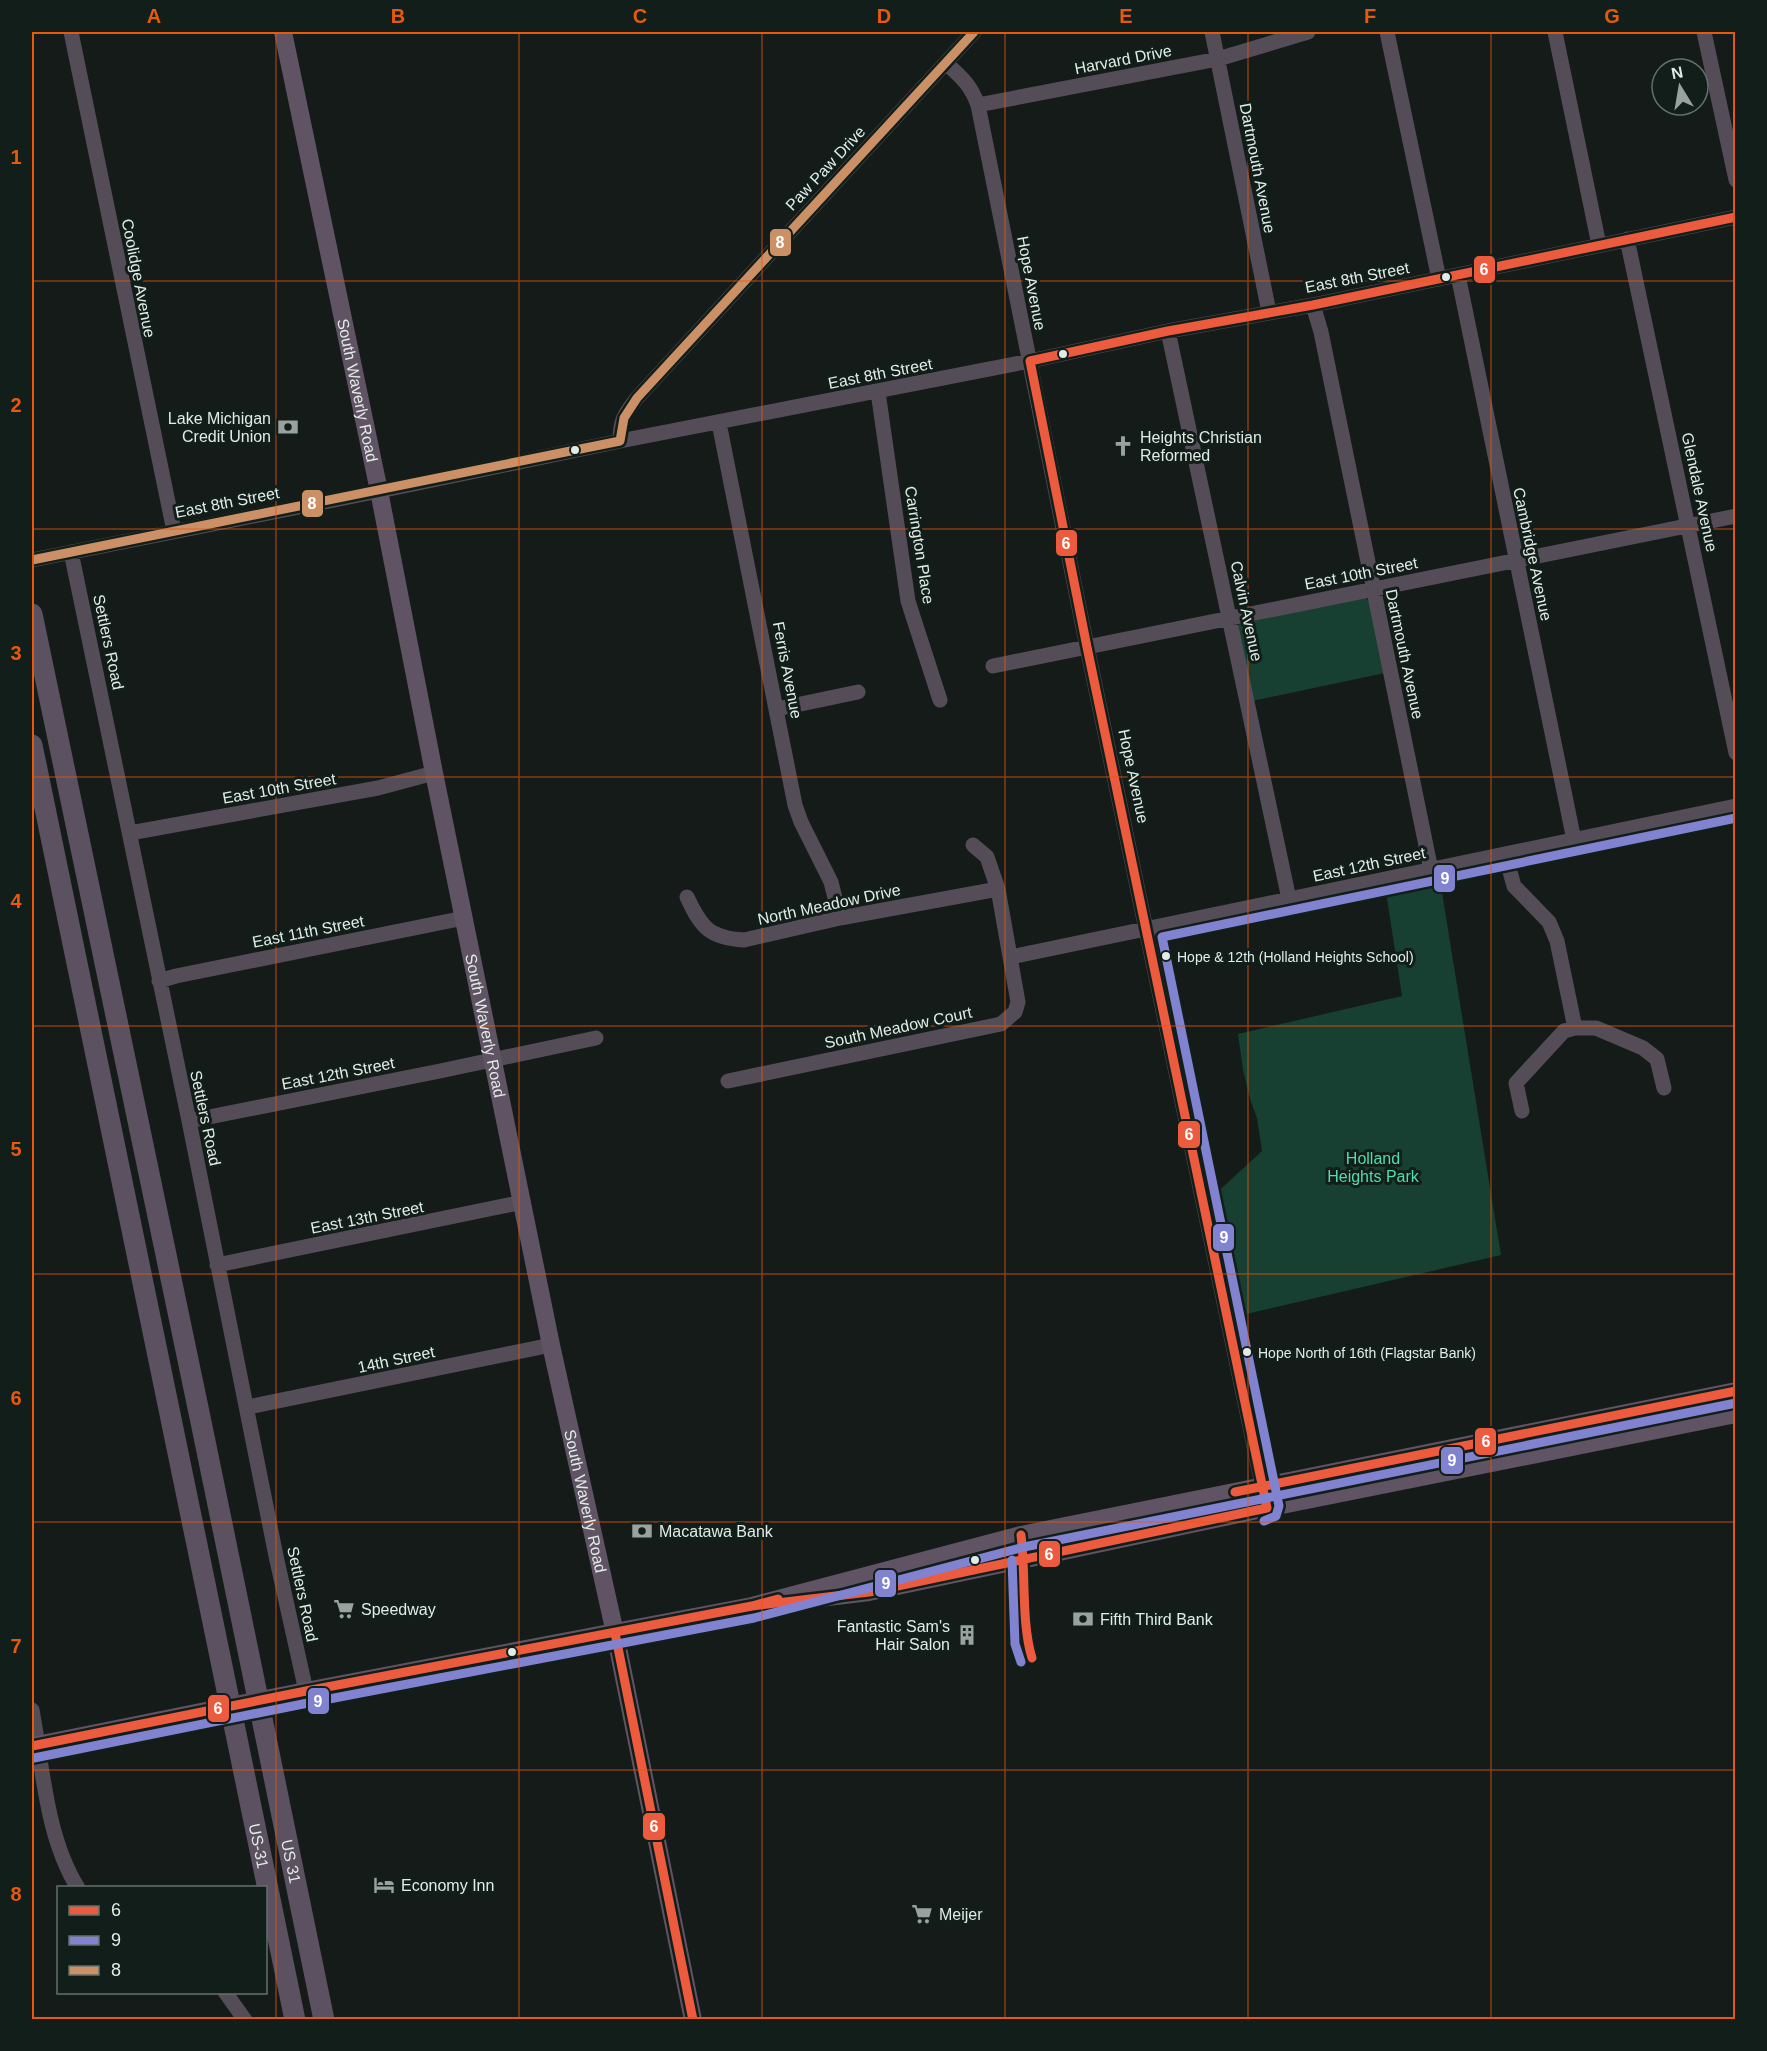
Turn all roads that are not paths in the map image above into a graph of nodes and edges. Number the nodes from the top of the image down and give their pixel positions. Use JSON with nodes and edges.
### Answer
{"nodes":[{"id":1,"x":71,"y":32,"type":"edge"},
{"id":2,"x":283,"y":32,"type":"edge"},
{"id":3,"x":974,"y":32,"type":"edge"},
{"id":4,"x":1212,"y":32,"type":"edge"},
{"id":5,"x":1308,"y":32,"type":"edge"},
{"id":6,"x":1387,"y":32,"type":"edge"},
{"id":7,"x":1555,"y":32,"type":"edge"},
{"id":8,"x":1704,"y":32,"type":"edge"},
{"id":9,"x":1218,"y":59,"type":"junction"},
{"id":10,"x":946,"y":63,"type":"junction"},
{"id":11,"x":978,"y":105,"type":"junction"},
{"id":12,"x":1736,"y":180,"type":"edge"},
{"id":13,"x":1736,"y":218,"type":"edge"},
{"id":14,"x":1627,"y":239,"type":"junction"},
{"id":15,"x":1599,"y":244,"type":"junction"},
{"id":16,"x":1458,"y":275,"type":"junction"},
{"id":17,"x":1439,"y":279,"type":"junction"},
{"id":18,"x":1313,"y":305,"type":"junction"},
{"id":19,"x":1269,"y":312,"type":"junction"},
{"id":20,"x":1168,"y":331,"type":"junction"},
{"id":21,"x":1030,"y":362,"type":"junction"},
{"id":22,"x":878,"y":392,"type":"junction"},
{"id":23,"x":718,"y":423,"type":"junction"},
{"id":24,"x":620,"y":441,"type":"junction"},
{"id":25,"x":379,"y":491,"type":"junction"},
{"id":26,"x":1736,"y":516,"type":"edge"},
{"id":27,"x":1689,"y":526,"type":"junction"},
{"id":28,"x":174,"y":531,"type":"junction"},
{"id":29,"x":71,"y":552,"type":"junction"},
{"id":30,"x":32,"y":560,"type":"edge"},
{"id":31,"x":1516,"y":560,"type":"junction"},
{"id":32,"x":1373,"y":590,"type":"junction"},
{"id":33,"x":32,"y":614,"type":"edge"},
{"id":34,"x":1230,"y":617,"type":"junction"},
{"id":35,"x":1087,"y":647,"type":"junction"},
{"id":36,"x":993,"y":666,"type":"dead end"},
{"id":37,"x":858,"y":692,"type":"dead end"},
{"id":38,"x":940,"y":700,"type":"dead end"},
{"id":39,"x":777,"y":709,"type":"junction"},
{"id":40,"x":32,"y":745,"type":"edge"},
{"id":41,"x":1736,"y":753,"type":"edge"},
{"id":42,"x":434,"y":773,"type":"junction"},
{"id":43,"x":1736,"y":806,"type":"edge"},
{"id":44,"x":130,"y":833,"type":"junction"},
{"id":45,"x":51,"y":837,"type":"junction"},
{"id":46,"x":1574,"y":840,"type":"junction"},
{"id":47,"x":973,"y":845,"type":"dead end"},
{"id":48,"x":81,"y":847,"type":"junction"},
{"id":49,"x":1505,"y":854,"type":"junction"},
{"id":50,"x":1431,"y":870,"type":"junction"},
{"id":51,"x":998,"y":889,"type":"junction"},
{"id":52,"x":687,"y":897,"type":"dead end"},
{"id":53,"x":1289,"y":899,"type":"junction"},
{"id":54,"x":464,"y":918,"type":"junction"},
{"id":55,"x":840,"y":918,"type":"junction"},
{"id":56,"x":1148,"y":928,"type":"junction"},
{"id":57,"x":1011,"y":957,"type":"junction"},
{"id":58,"x":159,"y":981,"type":"junction"},
{"id":59,"x":1575,"y":1028,"type":"junction"},
{"id":60,"x":596,"y":1038,"type":"dead end"},
{"id":61,"x":493,"y":1060,"type":"junction"},
{"id":62,"x":728,"y":1081,"type":"dead end"},
{"id":63,"x":1664,"y":1088,"type":"dead end"},
{"id":64,"x":1522,"y":1111,"type":"dead end"},
{"id":65,"x":189,"y":1121,"type":"junction"},
{"id":66,"x":523,"y":1202,"type":"junction"},
{"id":67,"x":217,"y":1265,"type":"junction"},
{"id":68,"x":551,"y":1345,"type":"junction"},
{"id":69,"x":1736,"y":1391,"type":"edge"},
{"id":70,"x":248,"y":1407,"type":"junction"},
{"id":71,"x":1736,"y":1414,"type":"edge"},
{"id":72,"x":201,"y":1422,"type":"junction"},
{"id":73,"x":173,"y":1428,"type":"junction"},
{"id":74,"x":1263,"y":1486,"type":"junction"},
{"id":75,"x":1267,"y":1508,"type":"junction"},
{"id":76,"x":752,"y":1606,"type":"junction"},
{"id":77,"x":615,"y":1633,"type":"junction"},
{"id":78,"x":306,"y":1691,"type":"junction"},
{"id":79,"x":257,"y":1701,"type":"junction"},
{"id":80,"x":230,"y":1707,"type":"junction"},
{"id":81,"x":32,"y":1710,"type":"edge"},
{"id":82,"x":35,"y":1746,"type":"edge"},
{"id":83,"x":77,"y":1886,"type":"edge"},
{"id":84,"x":289,"y":1992,"type":"junction"},
{"id":85,"x":226,"y":1994,"type":"edge"},
{"id":86,"x":322,"y":2011,"type":"edge"},
{"id":87,"x":245,"y":2019,"type":"edge"},
{"id":88,"x":295,"y":2019,"type":"edge"},
{"id":89,"x":693,"y":2019,"type":"edge"}],
"edges":[{"from":1,"to":28,"type":"street","name":"Coolidge Avenue"},
{"from":2,"to":25,"type":"main road","name":"South Waverly Road"},
{"from":3,"to":10,"type":"street","name":"Paw Paw Drive"},
{"from":4,"to":9,"type":"street","name":"Dartmouth Avenue"},
{"from":5,"to":9,"type":"street","name":"Harvard Drive"},
{"from":6,"to":17,"type":"street"},
{"from":7,"to":15,"type":"street"},
{"from":8,"to":12,"type":"street"},
{"from":9,"to":11,"type":"street","name":"Harvard Drive"},
{"from":9,"to":19,"type":"street","name":"Dartmouth Avenue"},
{"from":10,"to":11,"type":"street","name":"Hope Avenue"},
{"from":10,"to":24,"type":"street","name":"Paw Paw Drive"},
{"from":11,"to":21,"type":"street","name":"Hope Avenue"},
{"from":13,"to":14,"type":"street","name":"East 8th Street"},
{"from":14,"to":15,"type":"street","name":"East 8th Street"},
{"from":14,"to":27,"type":"street","name":"Glendale Avenue"},
{"from":15,"to":16,"type":"street","name":"East 8th Street"},
{"from":16,"to":17,"type":"street","name":"East 8th Street"},
{"from":16,"to":31,"type":"street","name":"Cambridge Avenue"},
{"from":17,"to":18,"type":"street","name":"East 8th Street"},
{"from":18,"to":19,"type":"street","name":"East 8th Street"},
{"from":18,"to":32,"type":"street","name":"Dartmouth Avenue"},
{"from":19,"to":20,"type":"street","name":"East 8th Street"},
{"from":20,"to":21,"type":"street","name":"East 8th Street"},
{"from":20,"to":34,"type":"street","name":"Calvin Avenue"},
{"from":21,"to":22,"type":"street","name":"East 8th Street"},
{"from":21,"to":35,"type":"street","name":"Hope Avenue"},
{"from":22,"to":23,"type":"street","name":"East 8th Street"},
{"from":22,"to":38,"type":"street","name":"Carrington Place"},
{"from":23,"to":24,"type":"street","name":"East 8th Street"},
{"from":23,"to":39,"type":"street","name":"Ferris Avenue"},
{"from":24,"to":25,"type":"street","name":"East 8th Street"},
{"from":25,"to":28,"type":"street","name":"East 8th Street"},
{"from":25,"to":42,"type":"main road","name":"South Waverly Road"},
{"from":26,"to":27,"type":"street","name":"East 10th Street"},
{"from":27,"to":31,"type":"street","name":"East 10th Street"},
{"from":27,"to":41,"type":"street","name":"Glendale Avenue"},
{"from":28,"to":29,"type":"street","name":"East 8th Street"},
{"from":29,"to":30,"type":"street","name":"East 8th Street"},
{"from":29,"to":44,"type":"street","name":"Settlers Road"},
{"from":31,"to":32,"type":"street","name":"East 10th Street"},
{"from":31,"to":46,"type":"street","name":"Cambridge Avenue"},
{"from":32,"to":34,"type":"street","name":"East 10th Street"},
{"from":32,"to":50,"type":"street","name":"Dartmouth Avenue"},
{"from":33,"to":48,"type":"highway","number":"US 31"},
{"from":34,"to":35,"type":"street","name":"East 10th Street"},
{"from":34,"to":53,"type":"street","name":"Calvin Avenue"},
{"from":35,"to":36,"type":"street","name":"East 10th Street"},
{"from":35,"to":56,"type":"street","name":"Hope Avenue"},
{"from":37,"to":39,"type":"street"},
{"from":39,"to":55,"type":"street","name":"Ferris Avenue"},
{"from":40,"to":45,"type":"highway","number":"US 31"},
{"from":42,"to":44,"type":"street","name":"East 10th Street"},
{"from":42,"to":54,"type":"main road","name":"South Waverly Road"},
{"from":43,"to":46,"type":"street","name":"East 12th Street"},
{"from":44,"to":58,"type":"street","name":"Settlers Road"},
{"from":45,"to":48,"type":"highway"},
{"from":45,"to":73,"type":"highway","number":"US 31"},
{"from":46,"to":49,"type":"street","name":"East 12th Street"},
{"from":47,"to":51,"type":"street","name":"South Meadow Court"},
{"from":48,"to":72,"type":"highway","number":"US 31"},
{"from":49,"to":50,"type":"street","name":"East 12th Street"},
{"from":49,"to":59,"type":"street"},
{"from":50,"to":53,"type":"street","name":"East 12th Street"},
{"from":51,"to":55,"type":"street","name":"North Meadow Drive"},
{"from":51,"to":57,"type":"street","name":"South Meadow Court"},
{"from":52,"to":55,"type":"street","name":"North Meadow Drive"},
{"from":53,"to":56,"type":"street","name":"East 12th Street"},
{"from":54,"to":58,"type":"street","name":"East 11th Street"},
{"from":54,"to":61,"type":"main road","name":"South Waverly Road"},
{"from":56,"to":57,"type":"street","name":"East 12th Street"},
{"from":56,"to":74,"type":"street","name":"Hope Avenue"},
{"from":57,"to":62,"type":"street","name":"South Meadow Court"},
{"from":58,"to":65,"type":"street","name":"Settlers Road"},
{"from":59,"to":63,"type":"street"},
{"from":59,"to":64,"type":"street"},
{"from":60,"to":61,"type":"street","name":"East 12th Street"},
{"from":61,"to":65,"type":"street","name":"East 12th Street"},
{"from":61,"to":66,"type":"main road","name":"South Waverly Road"},
{"from":65,"to":67,"type":"street","name":"Settlers Road"},
{"from":66,"to":67,"type":"street","name":"East 13th Street"},
{"from":66,"to":68,"type":"main road","name":"South Waverly Road"},
{"from":67,"to":70,"type":"street","name":"Settlers Road"},
{"from":68,"to":70,"type":"street","name":"14th Street"},
{"from":68,"to":77,"type":"main road","name":"South Waverly Road"},
{"from":69,"to":74,"type":"main road"},
{"from":70,"to":78,"type":"street","name":"Settlers Road"},
{"from":71,"to":75,"type":"main road"},
{"from":72,"to":73,"type":"highway"},
{"from":72,"to":79,"type":"highway","number":"US 31"},
{"from":73,"to":80,"type":"highway","number":"US 31"},
{"from":74,"to":75,"type":"street","name":"Hope Avenue"},
{"from":74,"to":76,"type":"main road"},
{"from":75,"to":76,"type":"main road"},
{"from":76,"to":77,"type":"main road"},
{"from":77,"to":78,"type":"main road"},
{"from":77,"to":89,"type":"main road","name":"South Waverly Road"},
{"from":78,"to":79,"type":"main road"},
{"from":79,"to":80,"type":"main road"},
{"from":79,"to":86,"type":"highway","name":"US 31","number":"US 31"},
{"from":80,"to":82,"type":"main road"},
{"from":80,"to":84,"type":"highway","name":"US-31","number":"US 31"},
{"from":81,"to":82,"type":"street"},
{"from":82,"to":83,"type":"street"},
{"from":84,"to":86,"type":"highway"},
{"from":84,"to":88,"type":"highway","name":"US-31","number":"US 31"},
{"from":85,"to":87,"type":"street"}]}
